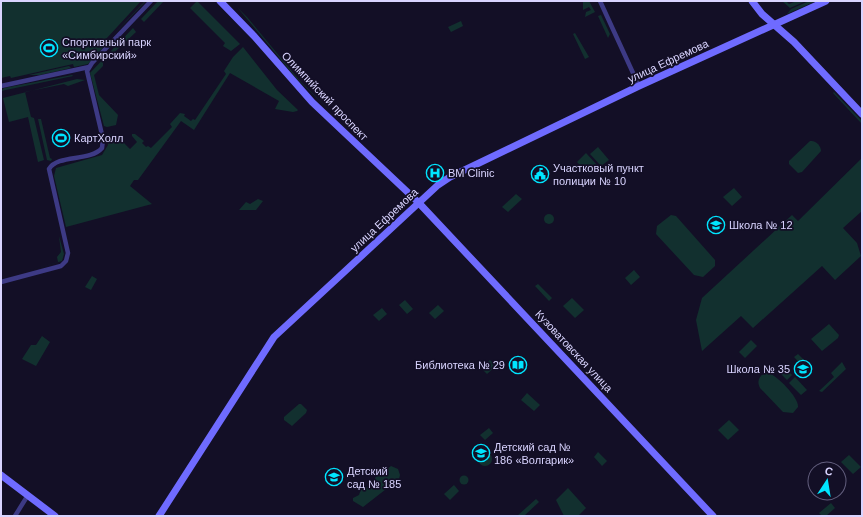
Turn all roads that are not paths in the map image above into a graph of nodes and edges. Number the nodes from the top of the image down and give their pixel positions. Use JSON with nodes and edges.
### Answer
{"nodes":[{"id":1,"x":151,"y":1,"type":"edge"},
{"id":2,"x":220,"y":1,"type":"edge"},
{"id":3,"x":600,"y":1,"type":"edge"},
{"id":4,"x":752,"y":1,"type":"edge"},
{"id":5,"x":826,"y":1,"type":"edge"},
{"id":6,"x":774,"y":24,"type":"junction"},
{"id":7,"x":88,"y":68,"type":"junction"},
{"id":8,"x":1,"y":86,"type":"edge"},
{"id":9,"x":639,"y":86,"type":"junction"},
{"id":10,"x":862,"y":114,"type":"edge"},
{"id":11,"x":418,"y":202,"type":"junction"},
{"id":12,"x":1,"y":282,"type":"edge"},
{"id":13,"x":1,"y":475,"type":"edge"},
{"id":14,"x":28,"y":495,"type":"junction"},
{"id":15,"x":51,"y":515,"type":"edge"},
{"id":16,"x":14,"y":516,"type":"edge"},
{"id":17,"x":159,"y":516,"type":"edge"},
{"id":18,"x":713,"y":516,"type":"edge"}],
"edges":[{"from":1,"to":7,"type":"street"},
{"from":2,"to":11,"type":"street","name":"Олимпийский проспект"},
{"from":3,"to":9,"type":"street"},
{"from":4,"to":6,"type":"street"},
{"from":5,"to":6,"type":"street","name":"улица Ефремова"},
{"from":6,"to":9,"type":"street","name":"улица Ефремова"},
{"from":6,"to":10,"type":"street"},
{"from":7,"to":8,"type":"street"},
{"from":7,"to":12,"type":"street"},
{"from":9,"to":11,"type":"street","name":"улица Ефремова"},
{"from":11,"to":17,"type":"street","name":"улица Ефремова"},
{"from":11,"to":18,"type":"street","name":"Кузоватовская улица"},
{"from":13,"to":14,"type":"street"},
{"from":14,"to":15,"type":"street"},
{"from":14,"to":16,"type":"street"}]}
